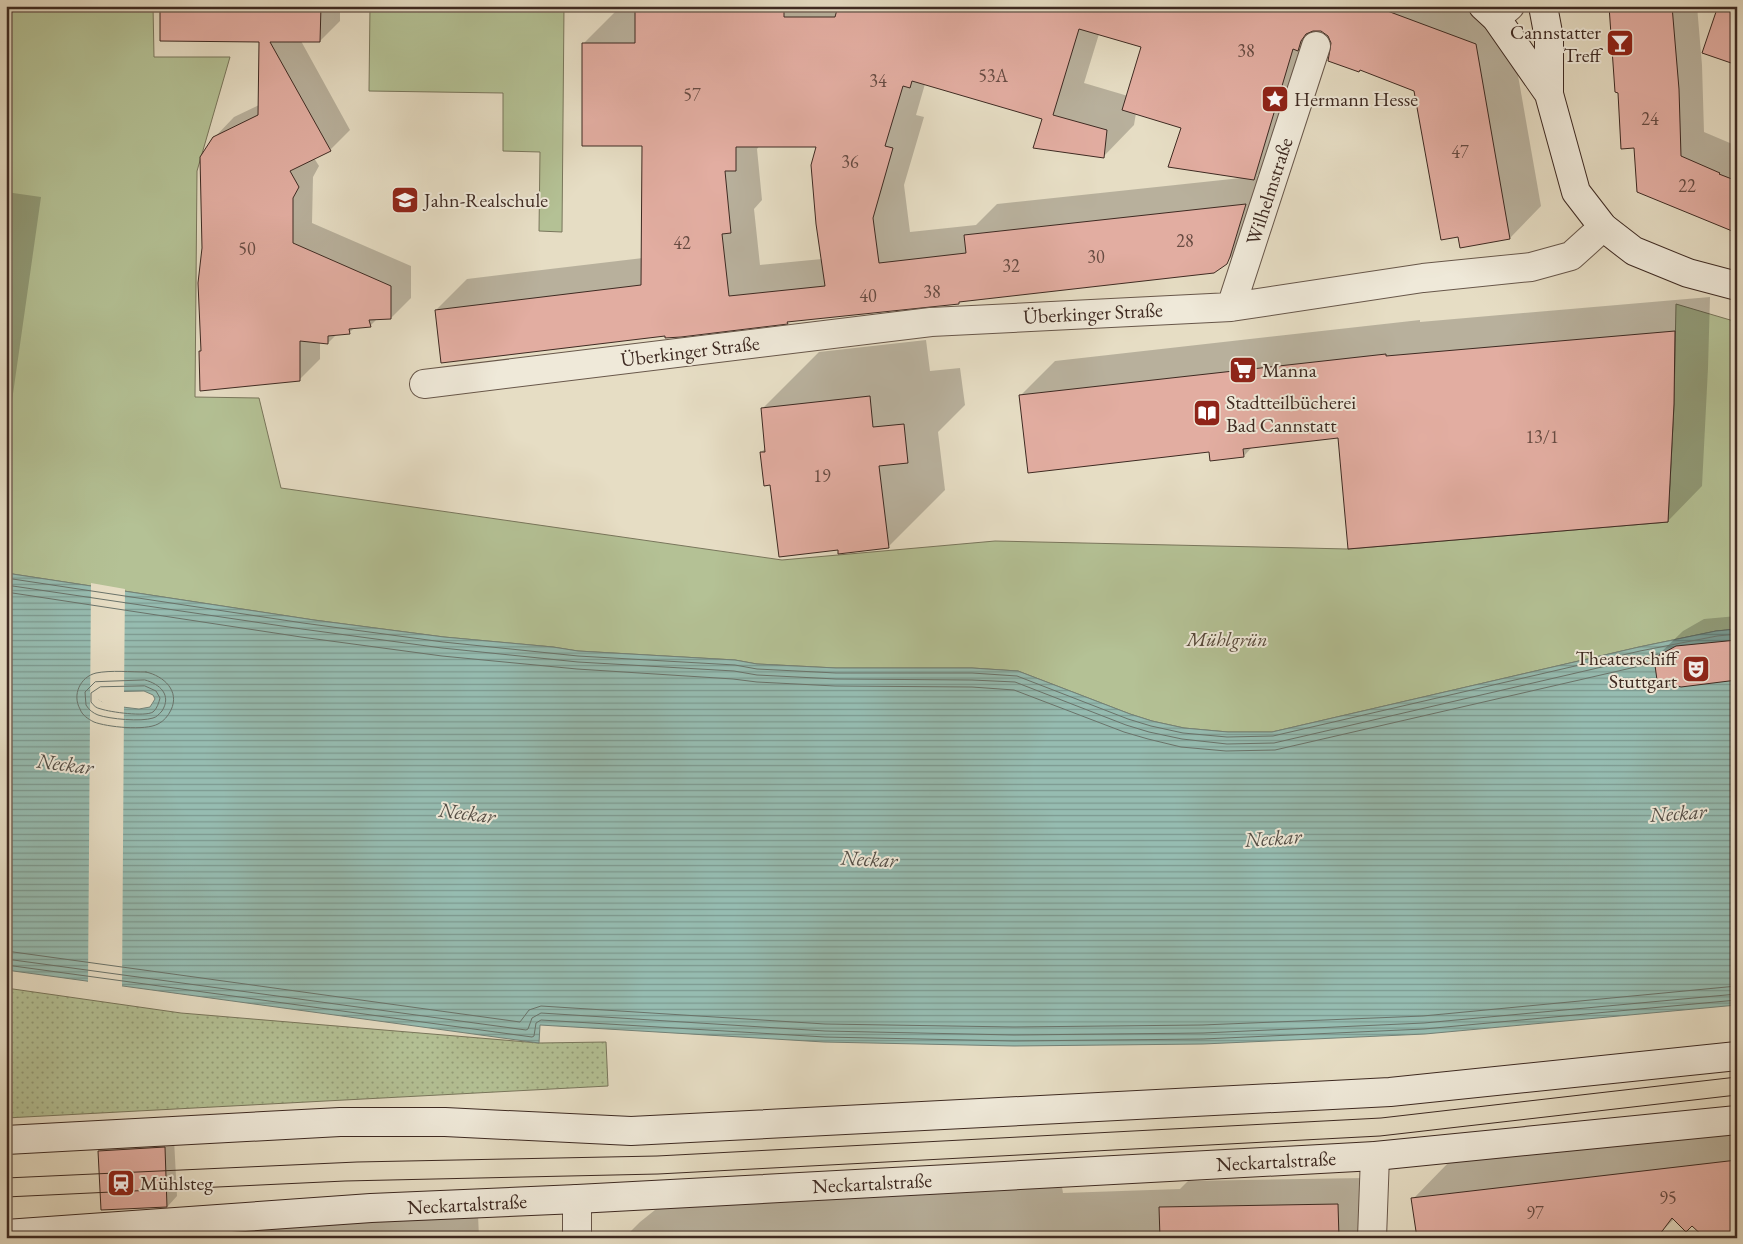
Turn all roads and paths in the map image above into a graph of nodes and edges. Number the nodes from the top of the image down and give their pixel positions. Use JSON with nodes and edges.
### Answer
{"nodes":[{"id":1,"x":1543,"y":6,"type":"edge"},
{"id":2,"x":1496,"y":10,"type":"edge"},
{"id":3,"x":1316,"y":46,"type":"dead end"},
{"id":4,"x":1549,"y":94,"type":"junction"},
{"id":5,"x":1604,"y":227,"type":"junction"},
{"id":6,"x":1737,"y":286,"type":"edge"},
{"id":7,"x":1231,"y":307,"type":"junction"},
{"id":8,"x":424,"y":384,"type":"dead end"},
{"id":9,"x":1737,"y":1056,"type":"edge"},
{"id":10,"x":1737,"y":1120,"type":"edge"},
{"id":11,"x":6,"y":1140,"type":"edge"},
{"id":12,"x":1375,"y":1156,"type":"junction"},
{"id":13,"x":577,"y":1199,"type":"junction"},
{"id":14,"x":6,"y":1234,"type":"edge"},
{"id":15,"x":576,"y":1238,"type":"edge"},
{"id":16,"x":1372,"y":1238,"type":"edge"}],
"edges":[{"from":1,"to":4,"type":"main road"},
{"from":2,"to":4,"type":"main road"},
{"from":3,"to":7,"type":"main road","name":"Wilhelmstraße"},
{"from":4,"to":5,"type":"main road"},
{"from":5,"to":6,"type":"main road"},
{"from":5,"to":7,"type":"main road","name":"Überkinger Straße"},
{"from":7,"to":8,"type":"main road","name":"Überkinger Straße"},
{"from":9,"to":11,"type":"main road"},
{"from":10,"to":12,"type":"main road","name":"Neckartalstraße"},
{"from":12,"to":13,"type":"main road","name":"Neckartalstraße"},
{"from":12,"to":16,"type":"main road"},
{"from":13,"to":14,"type":"main road","name":"Neckartalstraße"},
{"from":13,"to":15,"type":"main road"}]}
